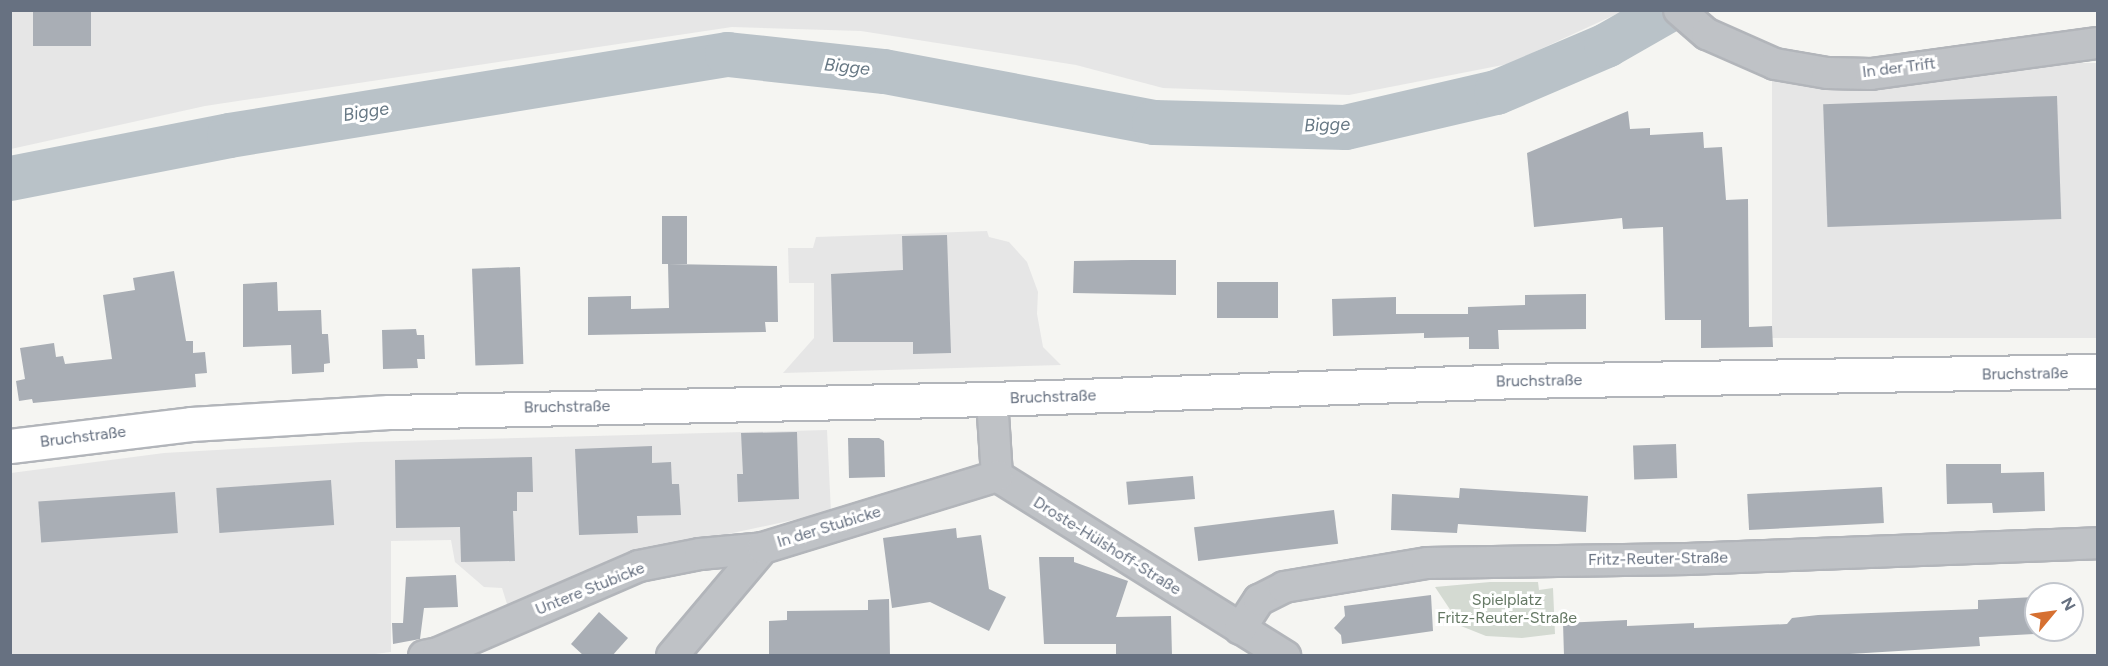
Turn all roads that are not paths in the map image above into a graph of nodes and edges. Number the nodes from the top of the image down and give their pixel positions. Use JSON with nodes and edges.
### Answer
{"nodes":[{"id":1,"x":1679,"y":10,"type":"edge"},
{"id":2,"x":2097,"y":43,"type":"edge"},
{"id":3,"x":2097,"y":371,"type":"edge"},
{"id":4,"x":992,"y":399,"type":"junction"},
{"id":5,"x":10,"y":446,"type":"edge"},
{"id":6,"x":997,"y":476,"type":"junction"},
{"id":7,"x":2097,"y":543,"type":"edge"},
{"id":8,"x":763,"y":548,"type":"junction"},
{"id":9,"x":1240,"y":629,"type":"junction"},
{"id":10,"x":684,"y":648,"type":"edge"},
{"id":11,"x":424,"y":656,"type":"edge"},
{"id":12,"x":1285,"y":656,"type":"edge"}],
"edges":[{"from":1,"to":2,"type":"street","name":"In der Trift"},
{"from":3,"to":4,"type":"main road","name":"Bruchstraße"},
{"from":4,"to":5,"type":"main road","name":"Bruchstraße"},
{"from":4,"to":6,"type":"street"},
{"from":6,"to":8,"type":"street","name":"In der Stubicke"},
{"from":6,"to":9,"type":"street","name":"Droste-Hülshoff-Straße"},
{"from":7,"to":9,"type":"street","name":"Fritz-Reuter-Straße"},
{"from":8,"to":10,"type":"street","name":"In der Stubicke"},
{"from":8,"to":11,"type":"street","name":"Untere Stubicke"},
{"from":9,"to":12,"type":"street","name":"Droste-Hülshoff-Straße"}]}
